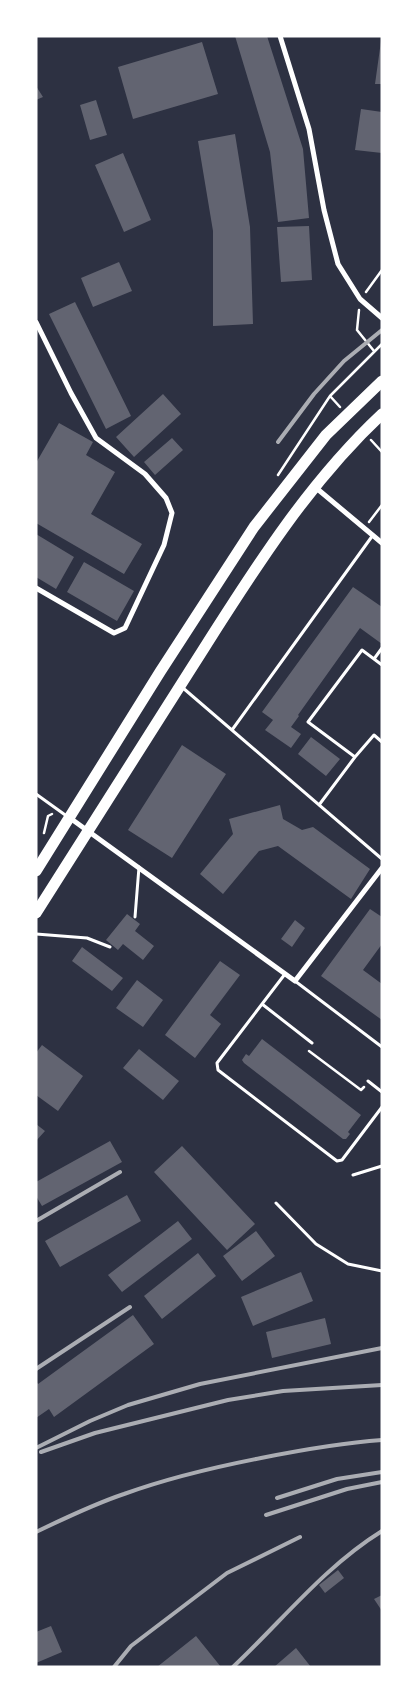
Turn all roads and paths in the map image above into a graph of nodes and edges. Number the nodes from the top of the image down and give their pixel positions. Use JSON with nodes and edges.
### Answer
{"nodes":[{"id":1,"x":280,"y":36,"type":"edge"},
{"id":2,"x":382,"y":270,"type":"edge"},
{"id":3,"x":378,"y":277,"type":"dead end"},
{"id":4,"x":382,"y":318,"type":"edge"},
{"id":5,"x":36,"y":322,"type":"edge"},
{"id":6,"x":382,"y":344,"type":"edge"},
{"id":7,"x":382,"y":381,"type":"edge"},
{"id":8,"x":330,"y":396,"type":"dead end"},
{"id":9,"x":382,"y":414,"type":"edge"},
{"id":10,"x":314,"y":486,"type":"junction"},
{"id":11,"x":382,"y":505,"type":"edge"},
{"id":12,"x":375,"y":528,"type":"dead end"},
{"id":13,"x":372,"y":535,"type":"junction"},
{"id":14,"x":382,"y":542,"type":"edge"},
{"id":15,"x":36,"y":588,"type":"edge"},
{"id":16,"x":382,"y":648,"type":"edge"},
{"id":17,"x":374,"y":659,"type":"junction"},
{"id":18,"x":382,"y":665,"type":"edge"},
{"id":19,"x":180,"y":686,"type":"junction"},
{"id":20,"x":232,"y":730,"type":"junction"},
{"id":21,"x":382,"y":742,"type":"edge"},
{"id":22,"x":355,"y":757,"type":"junction"},
{"id":23,"x":36,"y":794,"type":"edge"},
{"id":24,"x":319,"y":805,"type":"junction"},
{"id":25,"x":70,"y":818,"type":"junction"},
{"id":26,"x":88,"y":831,"type":"junction"},
{"id":27,"x":382,"y":858,"type":"edge"},
{"id":28,"x":139,"y":867,"type":"junction"},
{"id":29,"x":382,"y":868,"type":"edge"},
{"id":30,"x":36,"y":871,"type":"edge"},
{"id":31,"x":36,"y":913,"type":"edge"},
{"id":32,"x":135,"y":916,"type":"dead end"},
{"id":33,"x":36,"y":934,"type":"edge"},
{"id":34,"x":110,"y":947,"type":"dead end"},
{"id":35,"x":286,"y":974,"type":"junction"},
{"id":36,"x":295,"y":981,"type":"junction"},
{"id":37,"x":262,"y":1004,"type":"junction"},
{"id":38,"x":312,"y":1042,"type":"joint"},
{"id":39,"x":382,"y":1047,"type":"edge"},
{"id":40,"x":368,"y":1081,"type":"joint"},
{"id":41,"x":382,"y":1092,"type":"edge"},
{"id":42,"x":382,"y":1107,"type":"edge"},
{"id":43,"x":382,"y":1166,"type":"edge"},
{"id":44,"x":353,"y":1175,"type":"dead end"},
{"id":45,"x":276,"y":1203,"type":"dead end"},
{"id":46,"x":382,"y":1271,"type":"edge"}],
"edges":[{"from":1,"to":4,"type":"street"},
{"from":2,"to":3,"type":"path"},
{"from":5,"to":15,"type":"street"},
{"from":6,"to":8,"type":"path"},
{"from":7,"to":25,"type":"main road"},
{"from":9,"to":10,"type":"main road"},
{"from":10,"to":13,"type":"street"},
{"from":10,"to":19,"type":"main road"},
{"from":11,"to":12,"type":"path"},
{"from":13,"to":14,"type":"street"},
{"from":13,"to":20,"type":"lane"},
{"from":16,"to":17,"type":"lane"},
{"from":17,"to":18,"type":"lane"},
{"from":17,"to":22,"type":"lane"},
{"from":19,"to":20,"type":"lane"},
{"from":19,"to":26,"type":"main road"},
{"from":20,"to":24,"type":"lane"},
{"from":21,"to":22,"type":"lane"},
{"from":22,"to":24,"type":"lane"},
{"from":23,"to":25,"type":"lane"},
{"from":24,"to":27,"type":"lane"},
{"from":25,"to":26,"type":"street"},
{"from":25,"to":30,"type":"main road"},
{"from":26,"to":28,"type":"street"},
{"from":26,"to":31,"type":"main road"},
{"from":28,"to":32,"type":"lane"},
{"from":28,"to":35,"type":"street"},
{"from":29,"to":36,"type":"street"},
{"from":33,"to":34,"type":"lane"},
{"from":35,"to":36,"type":"street"},
{"from":35,"to":37,"type":"lane"},
{"from":36,"to":39,"type":"lane"},
{"from":37,"to":38,"type":"lane"},
{"from":37,"to":42,"type":"lane"},
{"from":38,"to":40,"type":"path"},
{"from":40,"to":41,"type":"lane"},
{"from":43,"to":44,"type":"lane"},
{"from":45,"to":46,"type":"lane"}]}
